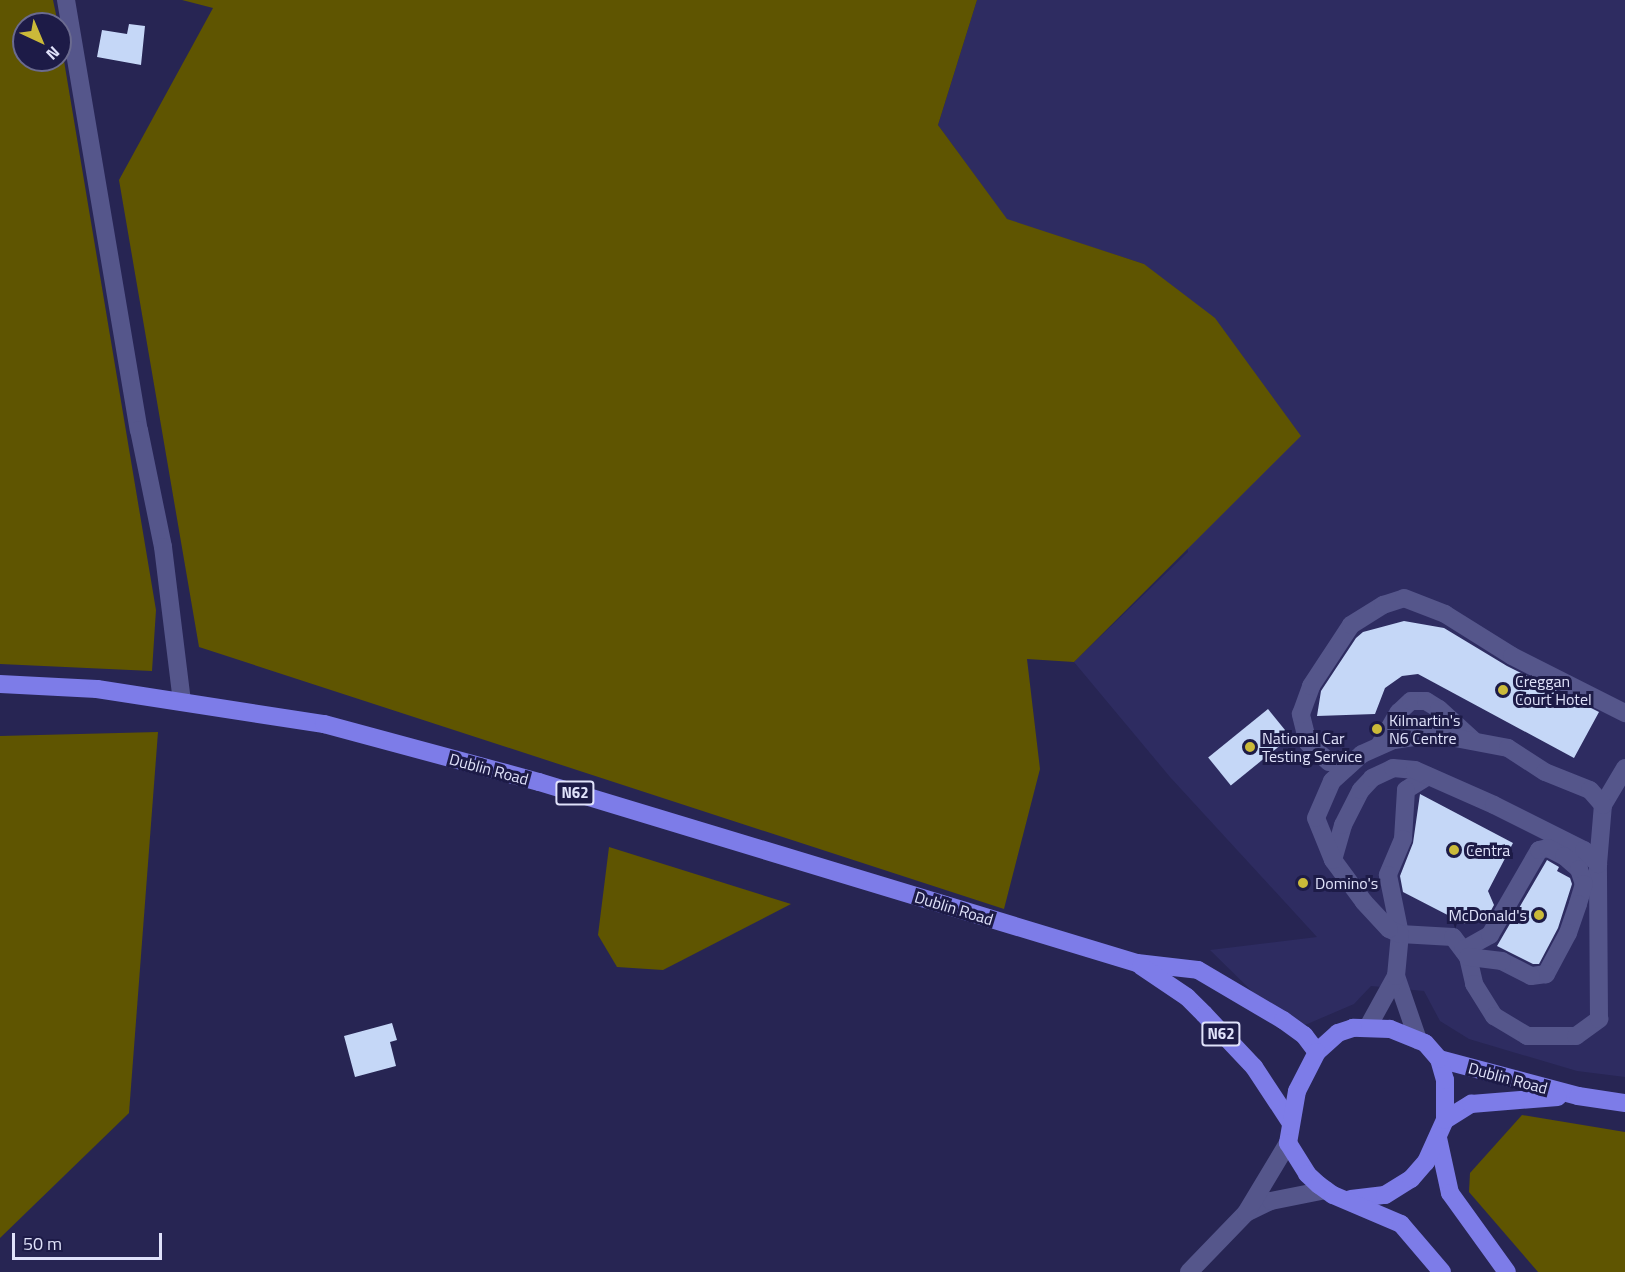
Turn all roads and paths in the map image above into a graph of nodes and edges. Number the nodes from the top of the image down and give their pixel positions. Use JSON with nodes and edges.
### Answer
{"nodes":[{"id":1,"x":66,"y":0,"type":"edge"},
{"id":2,"x":0,"y":684,"type":"edge"},
{"id":3,"x":182,"y":702,"type":"junction"},
{"id":4,"x":1625,"y":713,"type":"edge"},
{"id":5,"x":1473,"y":740,"type":"junction"},
{"id":6,"x":1379,"y":746,"type":"junction"},
{"id":7,"x":1351,"y":763,"type":"junction"},
{"id":8,"x":1625,"y":768,"type":"edge"},
{"id":9,"x":1428,"y":776,"type":"junction"},
{"id":10,"x":1603,"y":805,"type":"junction"},
{"id":11,"x":1333,"y":860,"type":"junction"},
{"id":12,"x":1598,"y":864,"type":"junction"},
{"id":13,"x":1400,"y":934,"type":"junction"},
{"id":14,"x":1466,"y":953,"type":"junction"},
{"id":15,"x":1137,"y":963,"type":"junction"},
{"id":16,"x":1396,"y":976,"type":"junction"},
{"id":17,"x":1369,"y":1025,"type":"junction"},
{"id":18,"x":1418,"y":1040,"type":"junction"},
{"id":19,"x":1317,"y":1052,"type":"junction"},
{"id":20,"x":1439,"y":1059,"type":"junction"},
{"id":21,"x":1578,"y":1096,"type":"junction"},
{"id":22,"x":1625,"y":1103,"type":"edge"},
{"id":23,"x":1289,"y":1120,"type":"junction"},
{"id":24,"x":1445,"y":1120,"type":"junction"},
{"id":25,"x":1438,"y":1137,"type":"junction"},
{"id":26,"x":1288,"y":1143,"type":"junction"},
{"id":27,"x":1326,"y":1190,"type":"junction"},
{"id":28,"x":1351,"y":1200,"type":"junction"},
{"id":29,"x":1246,"y":1213,"type":"junction"},
{"id":30,"x":1189,"y":1272,"type":"edge"},
{"id":31,"x":1442,"y":1272,"type":"edge"},
{"id":32,"x":1507,"y":1272,"type":"edge"}],
"edges":[{"from":1,"to":3,"type":"street"},
{"from":2,"to":3,"type":"main road","name":"Dublin Road","number":"N62"},
{"from":3,"to":15,"type":"main road","name":"Dublin Road","number":"N62"},
{"from":4,"to":7,"type":"street"},
{"from":5,"to":6,"type":"street"},
{"from":5,"to":6,"type":"street"},
{"from":5,"to":10,"type":"street"},
{"from":6,"to":7,"type":"street"},
{"from":7,"to":11,"type":"street"},
{"from":8,"to":10,"type":"street"},
{"from":9,"to":11,"type":"street"},
{"from":9,"to":12,"type":"street"},
{"from":9,"to":13,"type":"street"},
{"from":10,"to":12,"type":"street"},
{"from":11,"to":13,"type":"street"},
{"from":12,"to":14,"type":"street"},
{"from":13,"to":14,"type":"street"},
{"from":13,"to":16,"type":"street"},
{"from":14,"to":14,"type":"street"},
{"from":15,"to":19,"type":"main road","name":"Dublin Road","number":"N62"},
{"from":15,"to":23,"type":"main road","name":"Dublin Road","number":"N62"},
{"from":16,"to":17,"type":"street"},
{"from":16,"to":18,"type":"street"},
{"from":17,"to":18,"type":"main road"},
{"from":17,"to":19,"type":"main road"},
{"from":18,"to":20,"type":"main road"},
{"from":19,"to":23,"type":"main road"},
{"from":20,"to":21,"type":"main road","name":"Dublin Road"},
{"from":20,"to":24,"type":"main road"},
{"from":21,"to":22,"type":"main road","name":"Dublin Road"},
{"from":21,"to":24,"type":"main road","name":"Dublin Road"},
{"from":23,"to":26,"type":"main road"},
{"from":24,"to":25,"type":"main road"},
{"from":25,"to":28,"type":"main road"},
{"from":25,"to":32,"type":"main road"},
{"from":26,"to":27,"type":"main road"},
{"from":26,"to":29,"type":"street"},
{"from":27,"to":28,"type":"main road"},
{"from":27,"to":29,"type":"street"},
{"from":28,"to":31,"type":"main road"},
{"from":29,"to":30,"type":"street"}]}
